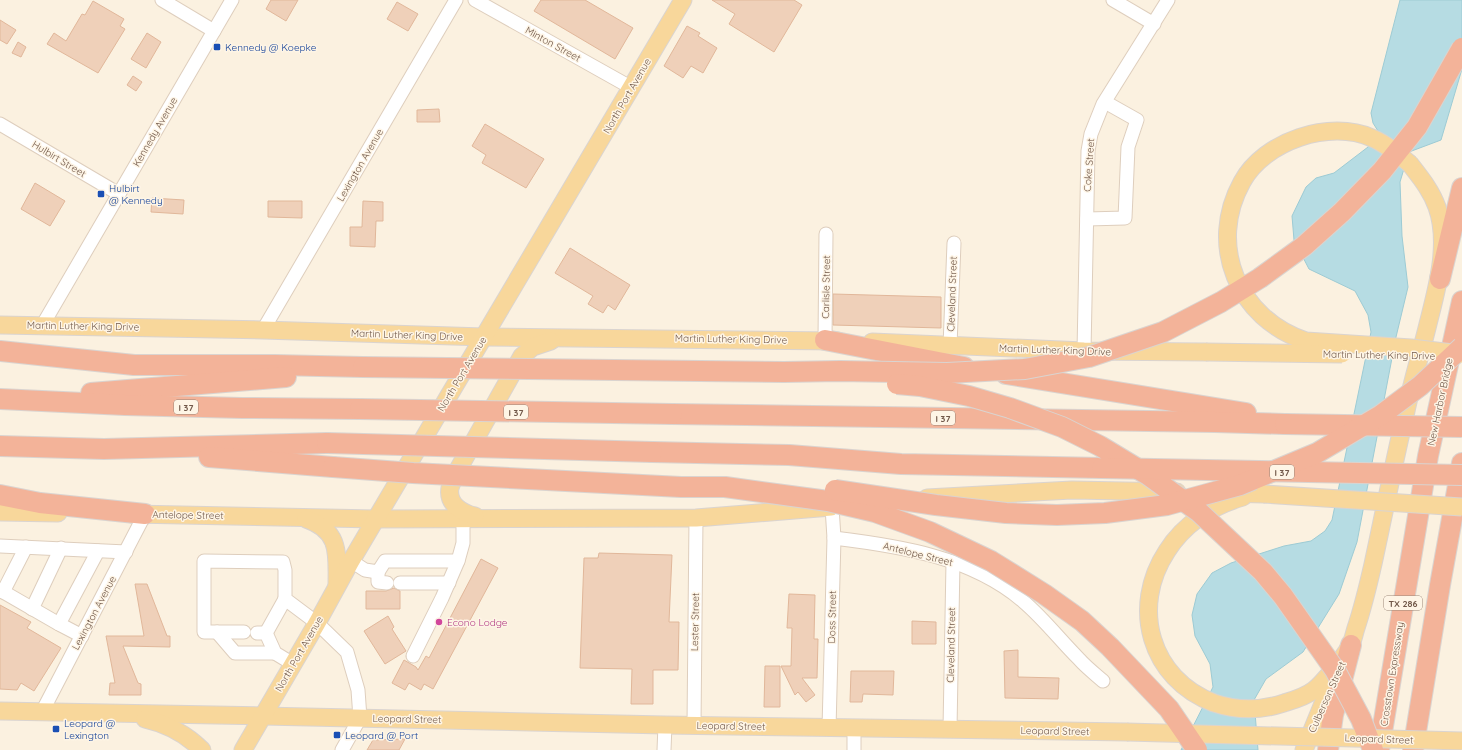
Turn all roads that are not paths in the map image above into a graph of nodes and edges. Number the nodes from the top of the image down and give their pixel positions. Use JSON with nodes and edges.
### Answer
{"nodes":[{"id":1,"x":162,"y":0,"type":"edge"},
{"id":2,"x":232,"y":0,"type":"edge"},
{"id":3,"x":456,"y":0,"type":"edge"},
{"id":4,"x":475,"y":0,"type":"edge"},
{"id":5,"x":683,"y":0,"type":"edge"},
{"id":6,"x":1113,"y":0,"type":"edge"},
{"id":7,"x":1168,"y":0,"type":"edge"},
{"id":8,"x":1154,"y":24,"type":"junction"},
{"id":9,"x":214,"y":31,"type":"junction"},
{"id":10,"x":1462,"y":48,"type":"edge"},
{"id":11,"x":632,"y":88,"type":"junction"},
{"id":12,"x":1105,"y":102,"type":"junction"},
{"id":13,"x":0,"y":124,"type":"edge"},
{"id":14,"x":1462,"y":188,"type":"edge"},
{"id":15,"x":119,"y":194,"type":"junction"},
{"id":16,"x":1087,"y":219,"type":"junction"},
{"id":17,"x":826,"y":234,"type":"dead end"},
{"id":18,"x":954,"y":243,"type":"dead end"},
{"id":19,"x":1440,"y":279,"type":"junction"},
{"id":20,"x":1462,"y":301,"type":"edge"},
{"id":21,"x":0,"y":325,"type":"edge"},
{"id":22,"x":42,"y":326,"type":"junction"},
{"id":23,"x":263,"y":330,"type":"junction"},
{"id":24,"x":484,"y":337,"type":"junction"},
{"id":25,"x":569,"y":338,"type":"junction"},
{"id":26,"x":825,"y":340,"type":"junction"},
{"id":27,"x":950,"y":346,"type":"junction"},
{"id":28,"x":1462,"y":347,"type":"edge"},
{"id":29,"x":0,"y":351,"type":"edge"},
{"id":30,"x":1084,"y":351,"type":"junction"},
{"id":31,"x":1462,"y":355,"type":"edge"},
{"id":32,"x":363,"y":368,"type":"junction"},
{"id":33,"x":784,"y":372,"type":"junction"},
{"id":34,"x":7,"y":399,"type":"edge"},
{"id":35,"x":1285,"y":424,"type":"junction"},
{"id":36,"x":1462,"y":427,"type":"edge"},
{"id":37,"x":0,"y":446,"type":"edge"},
{"id":38,"x":104,"y":449,"type":"junction"},
{"id":39,"x":1428,"y":456,"type":"joint"},
{"id":40,"x":1462,"y":463,"type":"edge"},
{"id":41,"x":1462,"y":475,"type":"edge"},
{"id":42,"x":725,"y":486,"type":"junction"},
{"id":43,"x":1264,"y":494,"type":"junction"},
{"id":44,"x":0,"y":495,"type":"edge"},
{"id":45,"x":832,"y":506,"type":"junction"},
{"id":46,"x":1462,"y":507,"type":"edge"},
{"id":47,"x":0,"y":512,"type":"edge"},
{"id":48,"x":145,"y":514,"type":"junction"},
{"id":49,"x":300,"y":517,"type":"junction"},
{"id":50,"x":463,"y":518,"type":"junction"},
{"id":51,"x":480,"y":518,"type":"junction"},
{"id":52,"x":696,"y":518,"type":"junction"},
{"id":53,"x":376,"y":519,"type":"junction"},
{"id":54,"x":834,"y":538,"type":"junction"},
{"id":55,"x":0,"y":546,"type":"edge"},
{"id":56,"x":26,"y":547,"type":"junction"},
{"id":57,"x":62,"y":548,"type":"junction"},
{"id":58,"x":98,"y":551,"type":"junction"},
{"id":59,"x":126,"y":552,"type":"junction"},
{"id":60,"x":458,"y":560,"type":"junction"},
{"id":61,"x":351,"y":561,"type":"junction"},
{"id":62,"x":953,"y":562,"type":"junction"},
{"id":63,"x":378,"y":572,"type":"junction"},
{"id":64,"x":449,"y":584,"type":"junction"},
{"id":65,"x":337,"y":585,"type":"junction"},
{"id":66,"x":2,"y":591,"type":"edge"},
{"id":67,"x":286,"y":599,"type":"junction"},
{"id":68,"x":32,"y":609,"type":"junction"},
{"id":69,"x":59,"y":624,"type":"junction"},
{"id":70,"x":317,"y":624,"type":"junction"},
{"id":71,"x":217,"y":632,"type":"junction"},
{"id":72,"x":256,"y":633,"type":"junction"},
{"id":73,"x":82,"y":636,"type":"junction"},
{"id":74,"x":1351,"y":645,"type":"junction"},
{"id":75,"x":275,"y":653,"type":"junction"},
{"id":76,"x":413,"y":656,"type":"dead end"},
{"id":77,"x":293,"y":664,"type":"junction"},
{"id":78,"x":1104,"y":681,"type":"dead end"},
{"id":79,"x":0,"y":711,"type":"edge"},
{"id":80,"x":42,"y":712,"type":"junction"},
{"id":81,"x":92,"y":713,"type":"junction"},
{"id":82,"x":263,"y":716,"type":"junction"},
{"id":83,"x":360,"y":718,"type":"junction"},
{"id":84,"x":665,"y":725,"type":"junction"},
{"id":85,"x":694,"y":725,"type":"junction"},
{"id":86,"x":829,"y":728,"type":"junction"},
{"id":87,"x":854,"y":728,"type":"junction"},
{"id":88,"x":950,"y":729,"type":"junction"},
{"id":89,"x":1462,"y":741,"type":"edge"},
{"id":90,"x":202,"y":750,"type":"edge"},
{"id":91,"x":243,"y":750,"type":"edge"},
{"id":92,"x":342,"y":750,"type":"edge"},
{"id":93,"x":664,"y":750,"type":"edge"},
{"id":94,"x":854,"y":750,"type":"edge"},
{"id":95,"x":1197,"y":750,"type":"edge"},
{"id":96,"x":1304,"y":750,"type":"edge"},
{"id":97,"x":1328,"y":750,"type":"edge"},
{"id":98,"x":1374,"y":750,"type":"edge"},
{"id":99,"x":1379,"y":750,"type":"edge"},
{"id":100,"x":1413,"y":750,"type":"edge"}],
"edges":[{"from":1,"to":9,"type":"street"},
{"from":2,"to":9,"type":"street","name":"Kennedy Avenue"},
{"from":3,"to":23,"type":"street","name":"Lexington Avenue"},
{"from":4,"to":11,"type":"street","name":"Minton Street"},
{"from":5,"to":11,"type":"main road","name":"North Port Avenue"},
{"from":6,"to":8,"type":"street"},
{"from":7,"to":8,"type":"street","name":"Coke Street"},
{"from":8,"to":12,"type":"street","name":"Coke Street"},
{"from":9,"to":15,"type":"street","name":"Kennedy Avenue"},
{"from":10,"to":33,"type":"highway","bridge":true},
{"from":11,"to":24,"type":"main road","name":"North Port Avenue"},
{"from":12,"to":16,"type":"street","name":"Coke Street"},
{"from":12,"to":16,"type":"street"},
{"from":13,"to":15,"type":"street","name":"Hulbirt Street"},
{"from":14,"to":19,"type":"highway"},
{"from":15,"to":22,"type":"street","name":"Kennedy Avenue"},
{"from":16,"to":30,"type":"street","name":"Coke Street"},
{"from":17,"to":26,"type":"street","name":"Carlisle Street"},
{"from":18,"to":27,"type":"street","name":"Cleveland Street"},
{"from":19,"to":31,"type":"main road","bridge":true},
{"from":19,"to":74,"type":"main road"},
{"from":20,"to":39,"type":"highway","name":"New Harbor Bridge"},
{"from":21,"to":22,"type":"main road","name":"Martin Luther King Drive"},
{"from":22,"to":23,"type":"main road","name":"Martin Luther King Drive"},
{"from":23,"to":24,"type":"main road","name":"Martin Luther King Drive"},
{"from":24,"to":25,"type":"main road","name":"Martin Luther King Drive"},
{"from":24,"to":53,"type":"main road","name":"North Port Avenue"},
{"from":25,"to":26,"type":"main road","name":"Martin Luther King Drive"},
{"from":25,"to":51,"type":"main road"},
{"from":26,"to":27,"type":"main road","name":"Martin Luther King Drive"},
{"from":26,"to":35,"type":"highway"},
{"from":27,"to":30,"type":"main road","name":"Martin Luther King Drive"},
{"from":28,"to":42,"type":"highway","bridge":true},
{"from":29,"to":32,"type":"highway"},
{"from":30,"to":31,"type":"main road","name":"Martin Luther King Drive","bridge":true},
{"from":32,"to":33,"type":"highway","bridge":true},
{"from":32,"to":34,"type":"highway"},
{"from":33,"to":98,"type":"highway","bridge":true},
{"from":34,"to":35,"type":"highway","number":"I 37","bridge":true},
{"from":35,"to":36,"type":"highway","number":"I 37","bridge":true},
{"from":37,"to":38,"type":"highway","number":"I 37"},
{"from":38,"to":41,"type":"highway","number":"I 37","bridge":true},
{"from":38,"to":42,"type":"highway","bridge":true},
{"from":39,"to":99,"type":"highway","name":"Crosstown Expressway","number":"TX 286"},
{"from":40,"to":100,"type":"highway","number":"TX 286"},
{"from":42,"to":95,"type":"highway","bridge":true},
{"from":43,"to":45,"type":"main road","name":"Antelope Street"},
{"from":43,"to":46,"type":"main road","bridge":true},
{"from":43,"to":74,"type":"main road"},
{"from":44,"to":48,"type":"highway"},
{"from":45,"to":52,"type":"main road","name":"Antelope Street"},
{"from":45,"to":54,"type":"street","name":"Doss Street"},
{"from":47,"to":48,"type":"main road","name":"Antelope Street"},
{"from":48,"to":49,"type":"main road","name":"Antelope Street"},
{"from":48,"to":59,"type":"street","name":"Lexington Avenue"},
{"from":49,"to":53,"type":"main road","name":"Antelope Street"},
{"from":49,"to":65,"type":"main road"},
{"from":50,"to":51,"type":"main road","name":"Antelope Street"},
{"from":50,"to":53,"type":"main road","name":"Antelope Street"},
{"from":50,"to":60,"type":"street"},
{"from":51,"to":52,"type":"main road","name":"Antelope Street"},
{"from":52,"to":85,"type":"street","name":"Lester Street"},
{"from":53,"to":61,"type":"main road","name":"North Port Avenue"},
{"from":54,"to":62,"type":"street","name":"Antelope Street"},
{"from":54,"to":86,"type":"street","name":"Doss Street"},
{"from":55,"to":56,"type":"street"},
{"from":56,"to":57,"type":"street"},
{"from":56,"to":66,"type":"street"},
{"from":57,"to":58,"type":"street"},
{"from":57,"to":68,"type":"street"},
{"from":58,"to":59,"type":"street"},
{"from":58,"to":69,"type":"street"},
{"from":59,"to":73,"type":"street","name":"Lexington Avenue"},
{"from":60,"to":63,"type":"street"},
{"from":60,"to":64,"type":"street"},
{"from":61,"to":63,"type":"street"},
{"from":61,"to":65,"type":"main road","name":"North Port Avenue"},
{"from":62,"to":78,"type":"street","name":"Antelope Street"},
{"from":62,"to":88,"type":"street","name":"Cleveland Street"},
{"from":63,"to":64,"type":"street"},
{"from":64,"to":76,"type":"street"},
{"from":65,"to":70,"type":"main road","name":"North Port Avenue"},
{"from":66,"to":68,"type":"street"},
{"from":67,"to":70,"type":"street"},
{"from":67,"to":71,"type":"street"},
{"from":67,"to":72,"type":"street"},
{"from":68,"to":69,"type":"street"},
{"from":69,"to":73,"type":"street"},
{"from":70,"to":77,"type":"main road","name":"North Port Avenue"},
{"from":70,"to":83,"type":"street"},
{"from":71,"to":72,"type":"street"},
{"from":71,"to":75,"type":"street"},
{"from":72,"to":75,"type":"street"},
{"from":73,"to":80,"type":"street","name":"Lexington Avenue"},
{"from":74,"to":96,"type":"main road","name":"Culberson Street"},
{"from":74,"to":97,"type":"highway"},
{"from":75,"to":77,"type":"street"},
{"from":77,"to":82,"type":"main road","name":"North Port Avenue"},
{"from":79,"to":80,"type":"main road","name":"Leopard Street"},
{"from":80,"to":81,"type":"main road","name":"Leopard Street"},
{"from":81,"to":82,"type":"main road","name":"Leopard Street"},
{"from":81,"to":90,"type":"main road"},
{"from":82,"to":83,"type":"main road","name":"Leopard Street"},
{"from":82,"to":91,"type":"main road","name":"North Port Avenue"},
{"from":83,"to":84,"type":"main road","name":"Leopard Street"},
{"from":83,"to":92,"type":"street"},
{"from":84,"to":85,"type":"main road","name":"Leopard Street"},
{"from":84,"to":93,"type":"street"},
{"from":85,"to":86,"type":"main road","name":"Leopard Street"},
{"from":86,"to":87,"type":"main road","name":"Leopard Street"},
{"from":87,"to":88,"type":"main road","name":"Leopard Street"},
{"from":87,"to":94,"type":"street"},
{"from":88,"to":89,"type":"main road","name":"Leopard Street","bridge":true}]}
